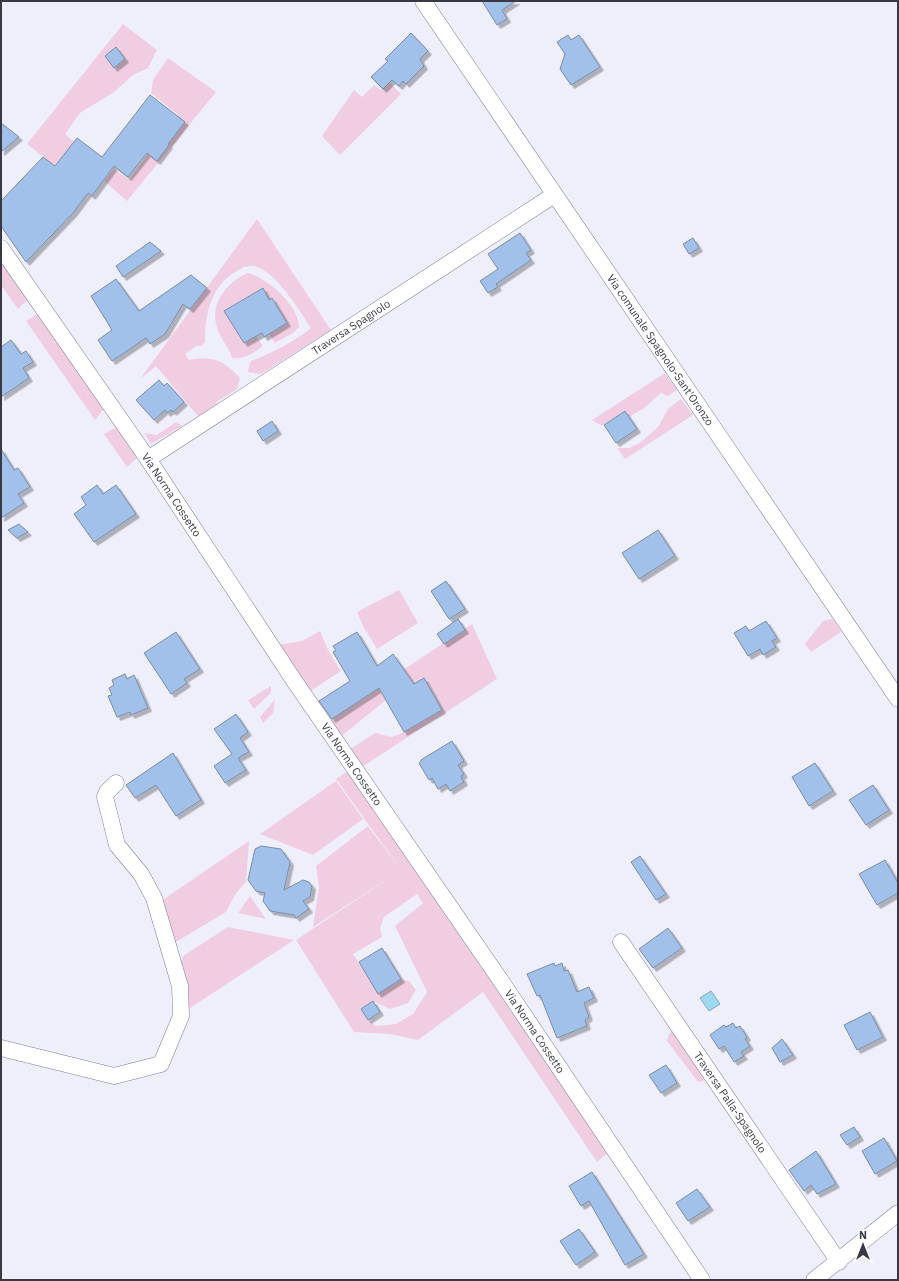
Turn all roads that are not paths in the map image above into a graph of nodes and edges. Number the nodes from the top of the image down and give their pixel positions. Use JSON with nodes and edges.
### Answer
{"nodes":[{"id":1,"x":423,"y":1,"type":"edge"},
{"id":2,"x":554,"y":195,"type":"junction"},
{"id":3,"x":1,"y":248,"type":"edge"},
{"id":4,"x":148,"y":459,"type":"junction"},
{"id":5,"x":898,"y":699,"type":"edge"},
{"id":6,"x":116,"y":783,"type":"dead end"},
{"id":7,"x":621,"y":942,"type":"dead end"},
{"id":8,"x":1,"y":1048,"type":"edge"},
{"id":9,"x":898,"y":1213,"type":"edge"},
{"id":10,"x":839,"y":1262,"type":"junction"},
{"id":11,"x":702,"y":1280,"type":"edge"},
{"id":12,"x":814,"y":1280,"type":"edge"}],
"edges":[{"from":1,"to":2,"type":"street","name":"Via comunale Spagnolo-Sant'Oronzo"},
{"from":2,"to":4,"type":"street","name":"Traversa Spagnolo"},
{"from":2,"to":5,"type":"street","name":"Via comunale Spagnolo-Sant'Oronzo"},
{"from":3,"to":4,"type":"street","name":"Via Norma Cossetto"},
{"from":4,"to":11,"type":"street","name":"Via Norma Cossetto"},
{"from":6,"to":8,"type":"street"},
{"from":7,"to":10,"type":"street","name":"Traversa Palla-Spagnolo"},
{"from":9,"to":10,"type":"street"},
{"from":10,"to":12,"type":"street"}]}
